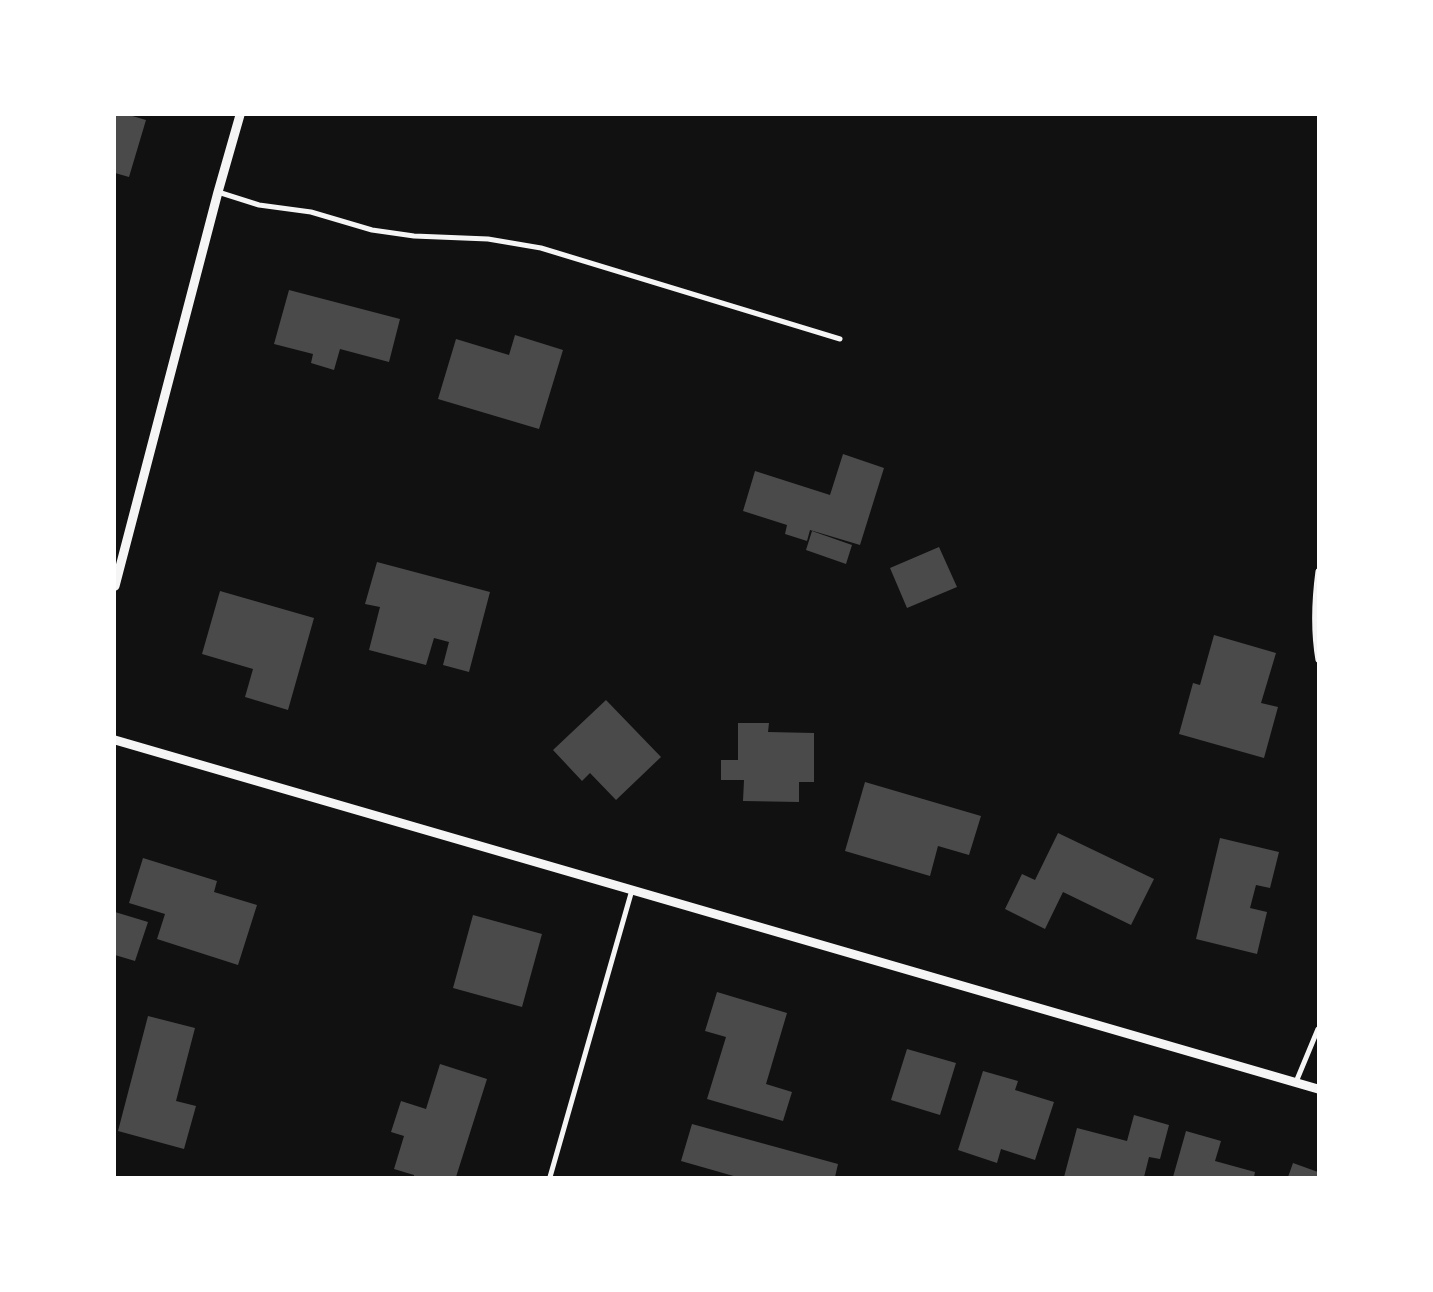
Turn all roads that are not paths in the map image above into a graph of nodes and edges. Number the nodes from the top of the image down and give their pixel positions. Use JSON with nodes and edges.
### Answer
{"nodes":[{"id":1,"x":240,"y":115,"type":"edge"},
{"id":2,"x":218,"y":192,"type":"junction"},
{"id":3,"x":840,"y":339,"type":"dead end"},
{"id":4,"x":1318,"y":571,"type":"edge"},
{"id":5,"x":115,"y":586,"type":"edge"},
{"id":6,"x":1318,"y":660,"type":"edge"},
{"id":7,"x":115,"y":740,"type":"edge"},
{"id":8,"x":632,"y":890,"type":"junction"},
{"id":9,"x":1318,"y":1029,"type":"edge"},
{"id":10,"x":1296,"y":1082,"type":"junction"},
{"id":11,"x":1318,"y":1089,"type":"edge"},
{"id":12,"x":550,"y":1177,"type":"edge"}],
"edges":[{"from":1,"to":2,"type":"street"},
{"from":2,"to":3,"type":"street"},
{"from":2,"to":5,"type":"street"},
{"from":4,"to":6,"type":"street"},
{"from":7,"to":8,"type":"street"},
{"from":8,"to":10,"type":"street"},
{"from":8,"to":12,"type":"street"},
{"from":9,"to":10,"type":"street"},
{"from":10,"to":11,"type":"street"}]}
